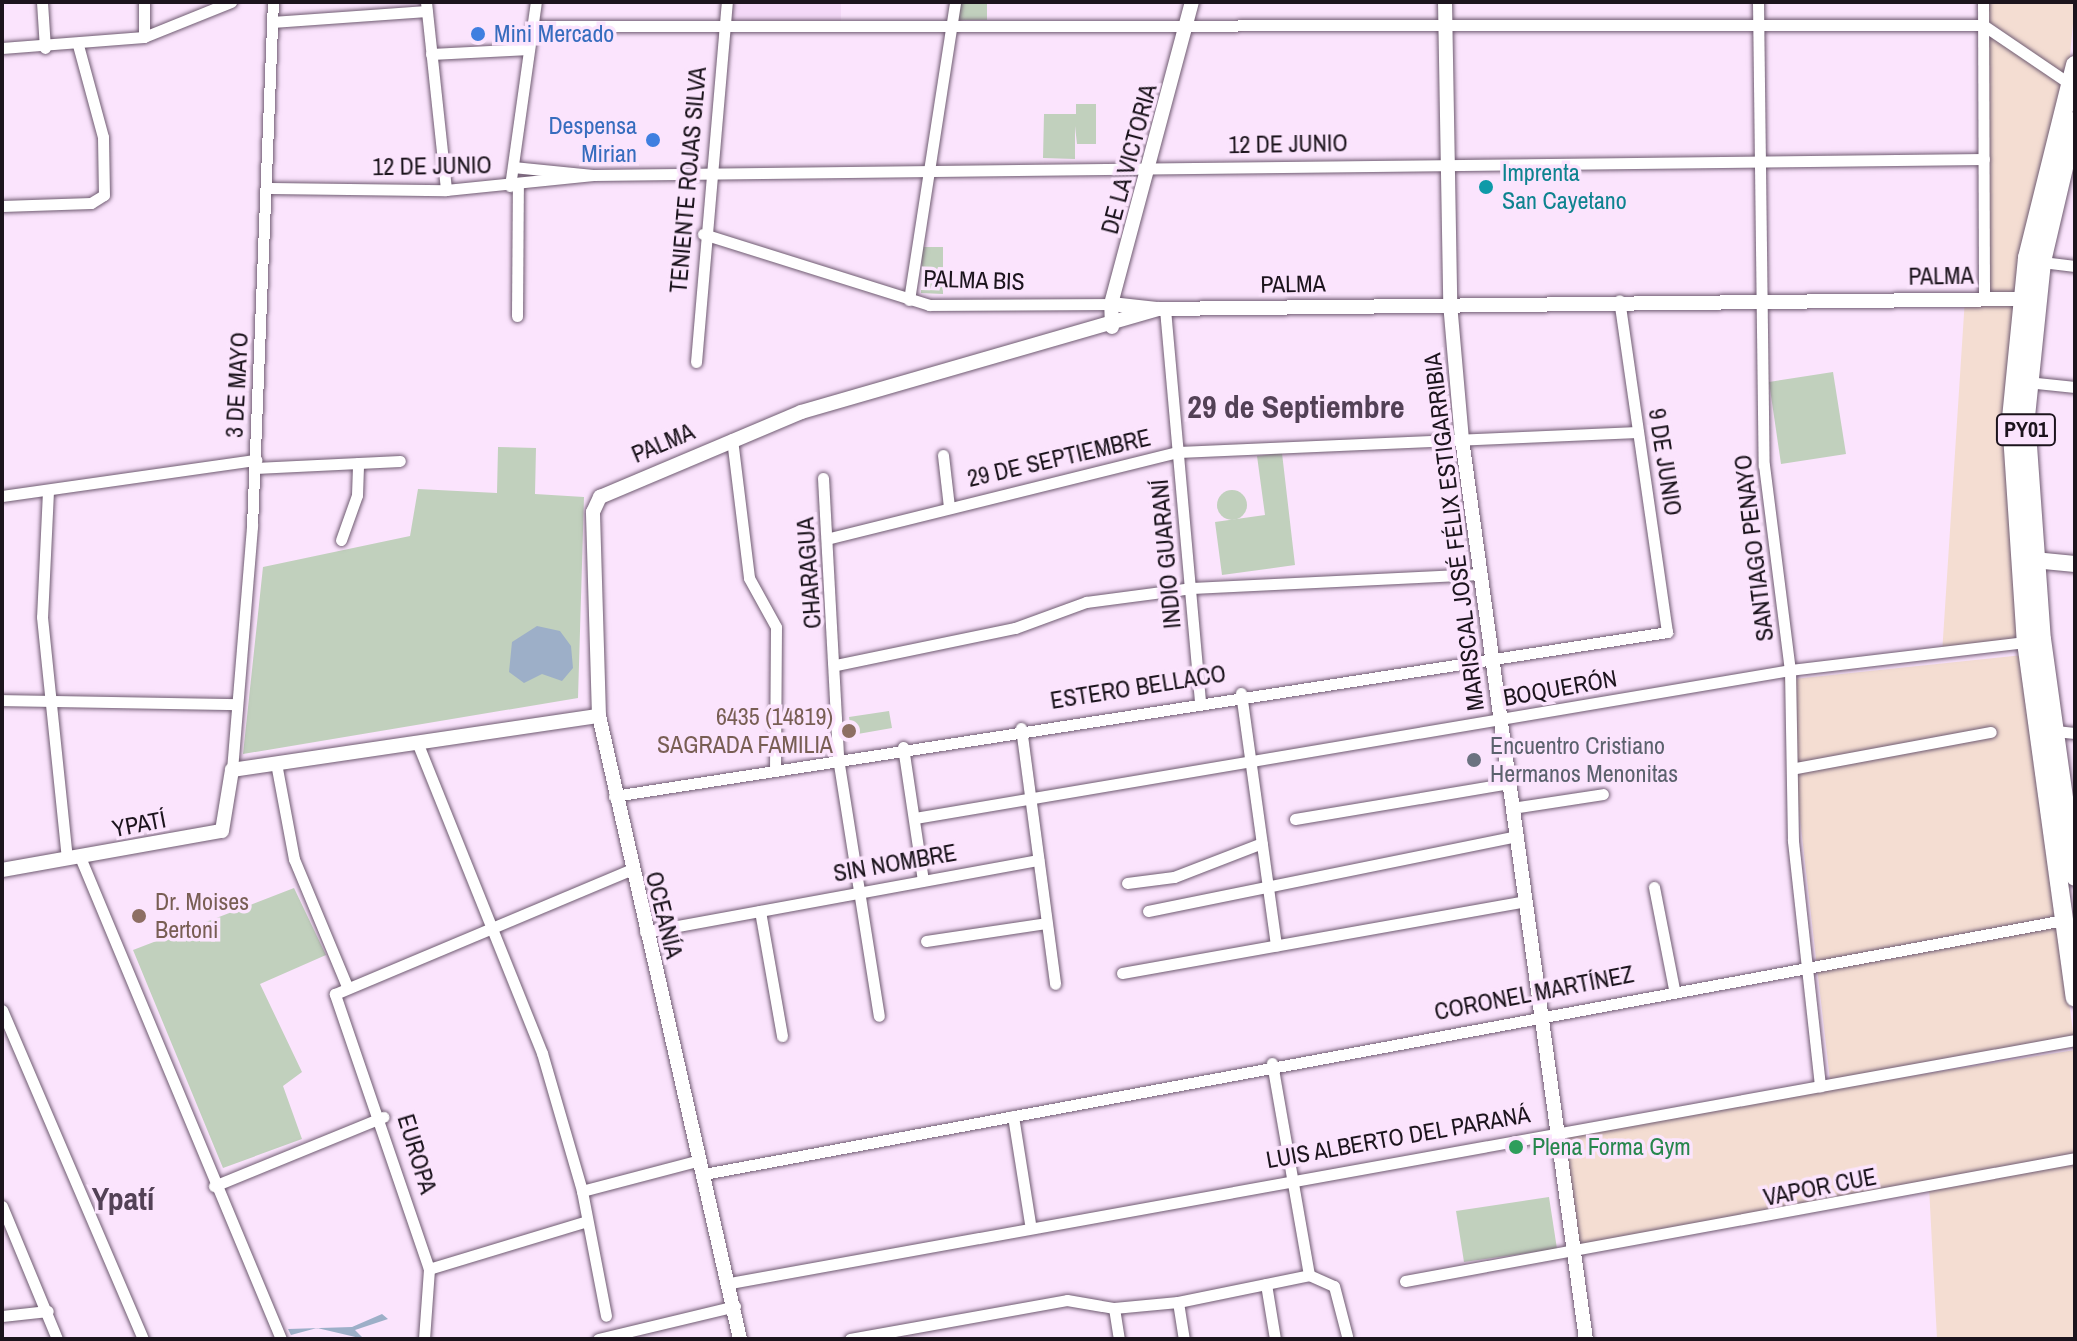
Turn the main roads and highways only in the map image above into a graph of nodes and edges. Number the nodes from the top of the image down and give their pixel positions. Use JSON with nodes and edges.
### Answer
{"nodes":[{"id":1,"x":2075,"y":65,"type":"edge"},
{"id":2,"x":2075,"y":121,"type":"edge"},
{"id":3,"x":2073,"y":140,"type":"edge"},
{"id":4,"x":2026,"y":560,"type":"junction"},
{"id":5,"x":2075,"y":564,"type":"edge"},
{"id":6,"x":2075,"y":877,"type":"edge"},
{"id":7,"x":2075,"y":998,"type":"edge"}],
"edges":[{"from":1,"to":4,"type":"highway","number":"PY01"},
{"from":2,"to":3,"type":"highway","number":"PY01"},
{"from":3,"to":4,"type":"highway","number":"PY01"},
{"from":4,"to":5,"type":"main road"},
{"from":4,"to":6,"type":"highway","number":"PY01"},
{"from":4,"to":7,"type":"highway","number":"PY01"}]}
